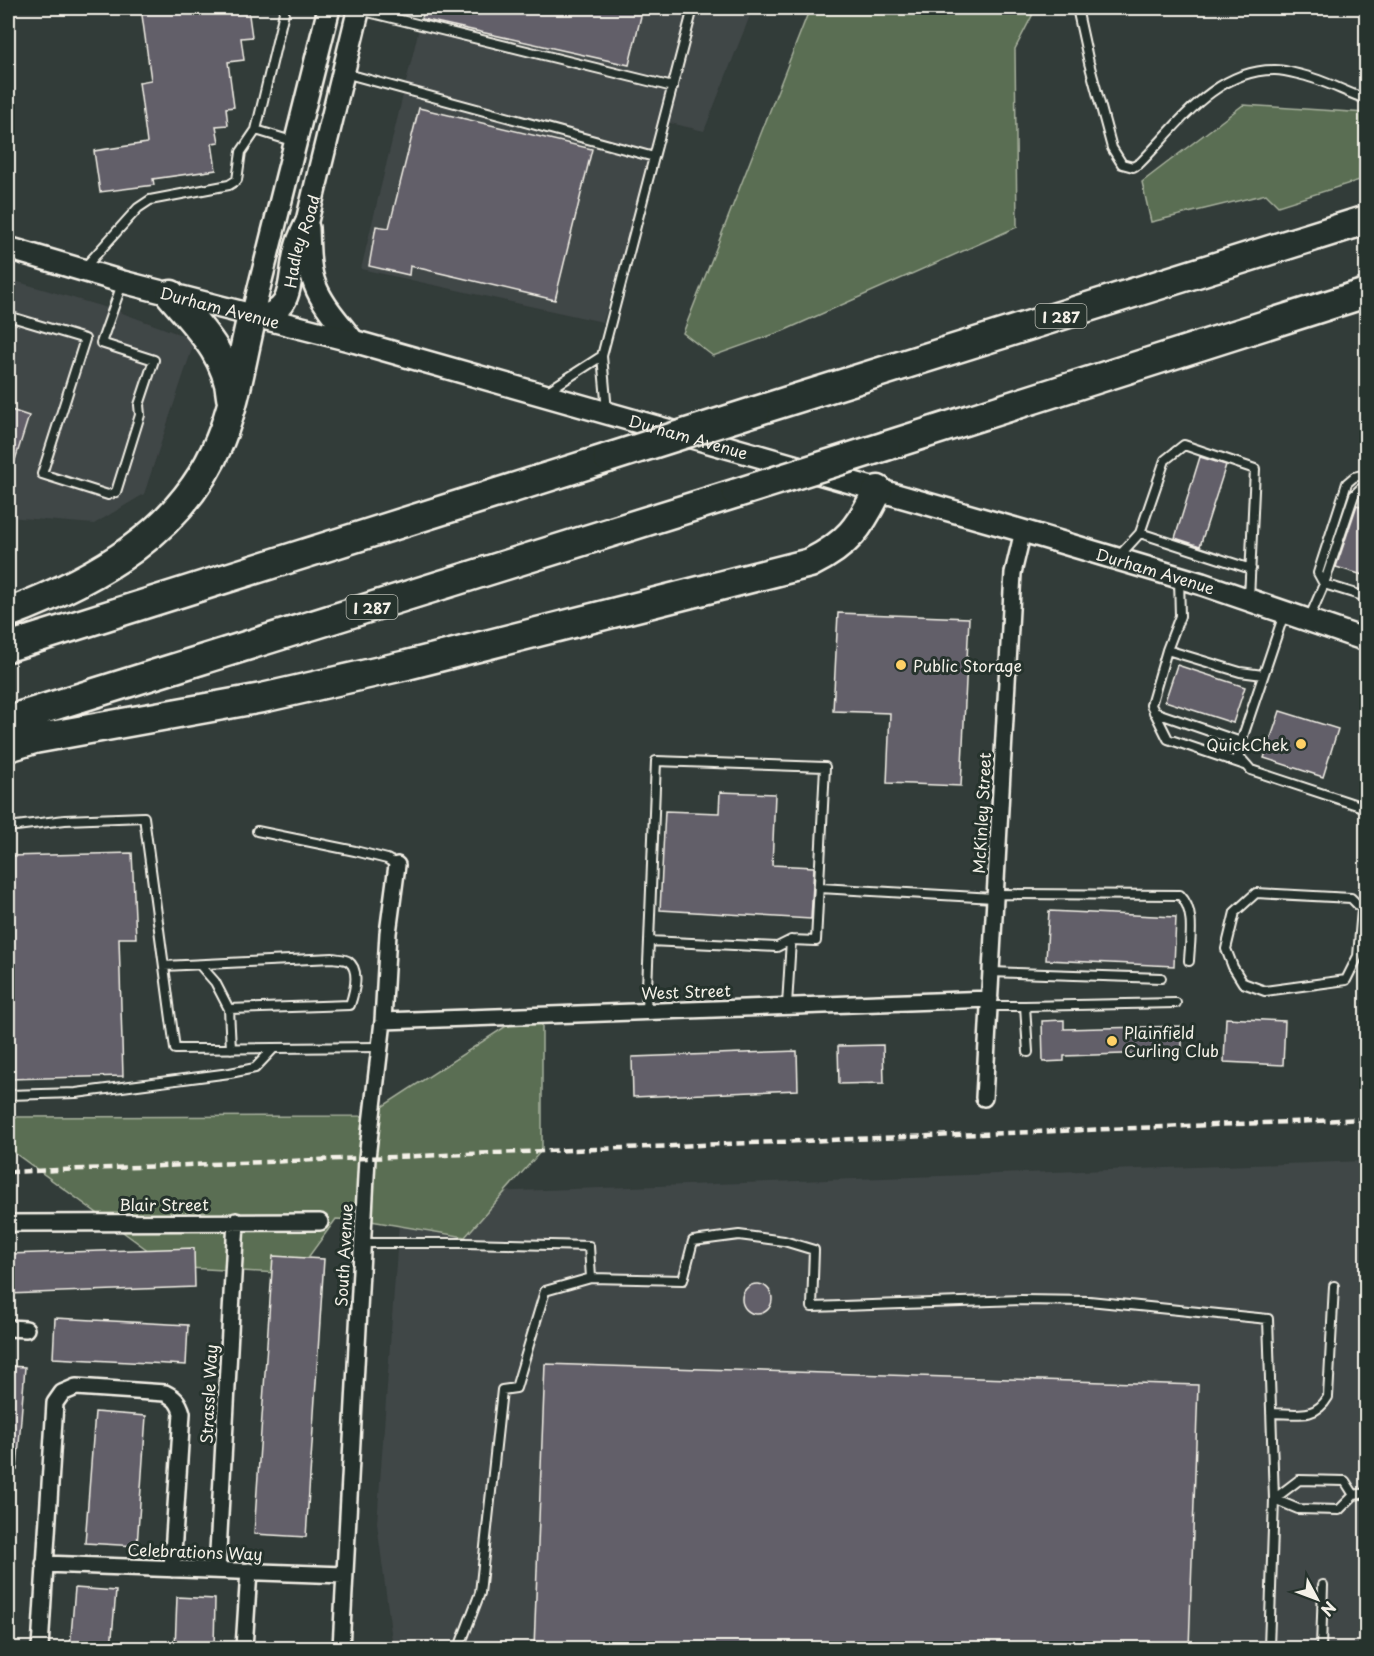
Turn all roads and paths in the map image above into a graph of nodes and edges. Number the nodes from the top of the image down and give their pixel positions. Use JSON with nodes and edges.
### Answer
{"nodes":[{"id":1,"x":285,"y":8,"type":"edge"},
{"id":2,"x":329,"y":8,"type":"edge"},
{"id":3,"x":693,"y":8,"type":"edge"},
{"id":4,"x":1077,"y":8,"type":"edge"},
{"id":5,"x":359,"y":9,"type":"edge"},
{"id":6,"x":344,"y":73,"type":"junction"},
{"id":7,"x":673,"y":87,"type":"junction"},
{"id":8,"x":1366,"y":99,"type":"edge"},
{"id":9,"x":256,"y":130,"type":"junction"},
{"id":10,"x":295,"y":142,"type":"junction"},
{"id":11,"x":654,"y":157,"type":"junction"},
{"id":12,"x":1366,"y":220,"type":"edge"},
{"id":13,"x":307,"y":221,"type":"junction"},
{"id":14,"x":8,"y":248,"type":"edge"},
{"id":15,"x":82,"y":271,"type":"junction"},
{"id":16,"x":123,"y":282,"type":"junction"},
{"id":17,"x":1366,"y":293,"type":"edge"},
{"id":18,"x":171,"y":295,"type":"junction"},
{"id":19,"x":8,"y":316,"type":"edge"},
{"id":20,"x":252,"y":316,"type":"junction"},
{"id":21,"x":85,"y":339,"type":"junction"},
{"id":22,"x":353,"y":341,"type":"junction"},
{"id":23,"x":101,"y":344,"type":"junction"},
{"id":24,"x":602,"y":356,"type":"junction"},
{"id":25,"x":542,"y":394,"type":"junction"},
{"id":26,"x":231,"y":404,"type":"junction"},
{"id":27,"x":607,"y":413,"type":"junction"},
{"id":28,"x":1366,"y":474,"type":"edge"},
{"id":29,"x":1366,"y":486,"type":"edge"},
{"id":30,"x":878,"y":490,"type":"junction"},
{"id":31,"x":1023,"y":531,"type":"junction"},
{"id":32,"x":1140,"y":533,"type":"junction"},
{"id":33,"x":1117,"y":559,"type":"junction"},
{"id":34,"x":1251,"y":569,"type":"junction"},
{"id":35,"x":1179,"y":578,"type":"junction"},
{"id":36,"x":1324,"y":584,"type":"junction"},
{"id":37,"x":1366,"y":597,"type":"edge"},
{"id":38,"x":1249,"y":600,"type":"junction"},
{"id":39,"x":1284,"y":612,"type":"junction"},
{"id":40,"x":8,"y":613,"type":"edge"},
{"id":41,"x":1309,"y":621,"type":"junction"},
{"id":42,"x":1366,"y":640,"type":"edge"},
{"id":43,"x":8,"y":647,"type":"edge"},
{"id":44,"x":1167,"y":650,"type":"junction"},
{"id":45,"x":1263,"y":675,"type":"junction"},
{"id":46,"x":1154,"y":712,"type":"junction"},
{"id":47,"x":8,"y":720,"type":"edge"},
{"id":48,"x":1241,"y":742,"type":"junction"},
{"id":49,"x":8,"y":747,"type":"edge"},
{"id":50,"x":1245,"y":765,"type":"junction"},
{"id":51,"x":1366,"y":808,"type":"edge"},
{"id":52,"x":8,"y":827,"type":"edge"},
{"id":53,"x":257,"y":831,"type":"dead end"},
{"id":54,"x":398,"y":865,"type":"joint"},
{"id":55,"x":820,"y":888,"type":"junction"},
{"id":56,"x":994,"y":896,"type":"junction"},
{"id":57,"x":1366,"y":896,"type":"edge"},
{"id":58,"x":1362,"y":909,"type":"junction"},
{"id":59,"x":791,"y":940,"type":"junction"},
{"id":60,"x":649,"y":942,"type":"junction"},
{"id":61,"x":1189,"y":961,"type":"dead end"},
{"id":62,"x":200,"y":964,"type":"junction"},
{"id":63,"x":164,"y":966,"type":"junction"},
{"id":64,"x":992,"y":972,"type":"junction"},
{"id":65,"x":1161,"y":978,"type":"dead end"},
{"id":66,"x":990,"y":1003,"type":"junction"},
{"id":67,"x":1176,"y":1003,"type":"dead end"},
{"id":68,"x":787,"y":1005,"type":"junction"},
{"id":69,"x":1025,"y":1006,"type":"junction"},
{"id":70,"x":229,"y":1009,"type":"junction"},
{"id":71,"x":646,"y":1010,"type":"junction"},
{"id":72,"x":383,"y":1021,"type":"junction"},
{"id":73,"x":380,"y":1047,"type":"junction"},
{"id":74,"x":231,"y":1049,"type":"junction"},
{"id":75,"x":273,"y":1049,"type":"junction"},
{"id":76,"x":1028,"y":1052,"type":"dead end"},
{"id":77,"x":8,"y":1095,"type":"edge"},
{"id":78,"x":984,"y":1098,"type":"dead end"},
{"id":79,"x":236,"y":1221,"type":"junction"},
{"id":80,"x":320,"y":1222,"type":"dead end"},
{"id":81,"x":8,"y":1223,"type":"edge"},
{"id":82,"x":362,"y":1244,"type":"junction"},
{"id":83,"x":591,"y":1278,"type":"junction"},
{"id":84,"x":1334,"y":1286,"type":"dead end"},
{"id":85,"x":8,"y":1328,"type":"edge"},
{"id":86,"x":26,"y":1329,"type":"dead end"},
{"id":87,"x":1271,"y":1413,"type":"junction"},
{"id":88,"x":1366,"y":1493,"type":"edge"},
{"id":89,"x":1354,"y":1495,"type":"junction"},
{"id":90,"x":1274,"y":1499,"type":"junction"},
{"id":91,"x":44,"y":1564,"type":"junction"},
{"id":92,"x":172,"y":1569,"type":"junction"},
{"id":93,"x":217,"y":1570,"type":"junction"},
{"id":94,"x":249,"y":1571,"type":"junction"},
{"id":95,"x":344,"y":1575,"type":"junction"},
{"id":96,"x":1323,"y":1585,"type":"dead end"},
{"id":97,"x":40,"y":1648,"type":"edge"},
{"id":98,"x":244,"y":1648,"type":"edge"},
{"id":99,"x":340,"y":1648,"type":"edge"},
{"id":100,"x":459,"y":1648,"type":"edge"},
{"id":101,"x":1269,"y":1648,"type":"edge"},
{"id":102,"x":1321,"y":1648,"type":"edge"}],
"edges":[{"from":1,"to":9,"type":"lane"},
{"from":2,"to":10,"type":"main road","name":"Hadley Road"},
{"from":3,"to":7,"type":"lane"},
{"from":4,"to":8,"type":"lane"},
{"from":5,"to":6,"type":"main road","name":"Hadley Road"},
{"from":5,"to":7,"type":"lane"},
{"from":6,"to":11,"type":"lane"},
{"from":6,"to":13,"type":"main road","name":"Hadley Road"},
{"from":7,"to":11,"type":"lane"},
{"from":9,"to":10,"type":"lane"},
{"from":9,"to":15,"type":"lane"},
{"from":10,"to":20,"type":"main road","name":"Hadley Road"},
{"from":11,"to":24,"type":"lane"},
{"from":12,"to":43,"type":"highway","number":"I 287","bridge":true},
{"from":13,"to":20,"type":"main road","name":"Hadley Road"},
{"from":13,"to":22,"type":"main road"},
{"from":14,"to":15,"type":"main road","name":"Durham Avenue"},
{"from":15,"to":16,"type":"main road","name":"Durham Avenue"},
{"from":16,"to":18,"type":"main road","name":"Durham Avenue"},
{"from":16,"to":23,"type":"lane"},
{"from":17,"to":47,"type":"highway","number":"I 287","bridge":true},
{"from":18,"to":20,"type":"main road","name":"Durham Avenue"},
{"from":18,"to":26,"type":"highway"},
{"from":19,"to":21,"type":"lane"},
{"from":20,"to":22,"type":"main road","name":"Durham Avenue"},
{"from":20,"to":26,"type":"highway"},
{"from":21,"to":23,"type":"lane"},
{"from":21,"to":23,"type":"lane"},
{"from":22,"to":25,"type":"main road","name":"Durham Avenue"},
{"from":24,"to":25,"type":"lane"},
{"from":24,"to":27,"type":"lane"},
{"from":25,"to":27,"type":"main road","name":"Durham Avenue"},
{"from":26,"to":40,"type":"highway"},
{"from":27,"to":30,"type":"main road","name":"Durham Avenue"},
{"from":28,"to":36,"type":"lane"},
{"from":29,"to":36,"type":"lane"},
{"from":30,"to":31,"type":"main road","name":"Durham Avenue"},
{"from":30,"to":49,"type":"highway"},
{"from":31,"to":33,"type":"main road","name":"Durham Avenue"},
{"from":31,"to":56,"type":"street","name":"McKinley Street"},
{"from":32,"to":33,"type":"lane"},
{"from":32,"to":34,"type":"lane"},
{"from":32,"to":34,"type":"lane"},
{"from":33,"to":35,"type":"main road","name":"Durham Avenue"},
{"from":34,"to":38,"type":"lane"},
{"from":35,"to":38,"type":"main road","name":"Durham Avenue"},
{"from":35,"to":44,"type":"lane"},
{"from":36,"to":37,"type":"lane"},
{"from":36,"to":41,"type":"lane"},
{"from":38,"to":39,"type":"main road","name":"Durham Avenue"},
{"from":39,"to":41,"type":"main road","name":"Durham Avenue"},
{"from":39,"to":45,"type":"lane"},
{"from":41,"to":42,"type":"main road","name":"Durham Avenue"},
{"from":44,"to":45,"type":"lane"},
{"from":44,"to":46,"type":"lane"},
{"from":45,"to":48,"type":"lane"},
{"from":46,"to":48,"type":"lane"},
{"from":46,"to":50,"type":"lane"},
{"from":48,"to":50,"type":"lane"},
{"from":50,"to":51,"type":"lane"},
{"from":52,"to":63,"type":"lane"},
{"from":53,"to":54,"type":"lane"},
{"from":54,"to":72,"type":"street","name":"South Avenue"},
{"from":55,"to":56,"type":"lane"},
{"from":55,"to":59,"type":"lane"},
{"from":55,"to":60,"type":"lane"},
{"from":56,"to":61,"type":"lane"},
{"from":56,"to":64,"type":"street","name":"McKinley Street"},
{"from":57,"to":58,"type":"lane"},
{"from":58,"to":58,"type":"lane"},
{"from":59,"to":60,"type":"lane"},
{"from":59,"to":68,"type":"lane"},
{"from":60,"to":71,"type":"lane"},
{"from":62,"to":63,"type":"lane"},
{"from":62,"to":70,"type":"lane"},
{"from":62,"to":70,"type":"lane"},
{"from":63,"to":74,"type":"lane"},
{"from":64,"to":65,"type":"lane"},
{"from":64,"to":66,"type":"street","name":"McKinley Street"},
{"from":66,"to":68,"type":"street","name":"West Street"},
{"from":66,"to":69,"type":"lane"},
{"from":66,"to":78,"type":"street","name":"McKinley Street"},
{"from":67,"to":69,"type":"lane"},
{"from":68,"to":71,"type":"street","name":"West Street"},
{"from":69,"to":76,"type":"lane"},
{"from":70,"to":74,"type":"lane"},
{"from":71,"to":72,"type":"street","name":"West Street"},
{"from":72,"to":73,"type":"street","name":"South Avenue"},
{"from":73,"to":75,"type":"lane"},
{"from":73,"to":82,"type":"street","name":"South Avenue"},
{"from":74,"to":75,"type":"lane"},
{"from":75,"to":77,"type":"lane"},
{"from":79,"to":80,"type":"street","name":"Blair Street"},
{"from":79,"to":81,"type":"street","name":"Blair Street"},
{"from":79,"to":93,"type":"street","name":"Strassle Way"},
{"from":82,"to":83,"type":"lane"},
{"from":82,"to":95,"type":"street","name":"South Avenue"},
{"from":83,"to":87,"type":"lane"},
{"from":83,"to":100,"type":"lane"},
{"from":84,"to":87,"type":"lane"},
{"from":85,"to":86,"type":"street"},
{"from":87,"to":90,"type":"lane"},
{"from":88,"to":89,"type":"lane"},
{"from":89,"to":90,"type":"lane"},
{"from":89,"to":90,"type":"lane"},
{"from":90,"to":101,"type":"lane"},
{"from":91,"to":92,"type":"street","name":"Celebrations Way"},
{"from":91,"to":92,"type":"street"},
{"from":91,"to":97,"type":"street"},
{"from":92,"to":93,"type":"street","name":"Celebrations Way"},
{"from":93,"to":94,"type":"street","name":"Celebrations Way"},
{"from":94,"to":95,"type":"street","name":"Celebrations Way"},
{"from":94,"to":98,"type":"street"},
{"from":95,"to":99,"type":"street","name":"South Avenue"},
{"from":96,"to":102,"type":"lane"}]}
